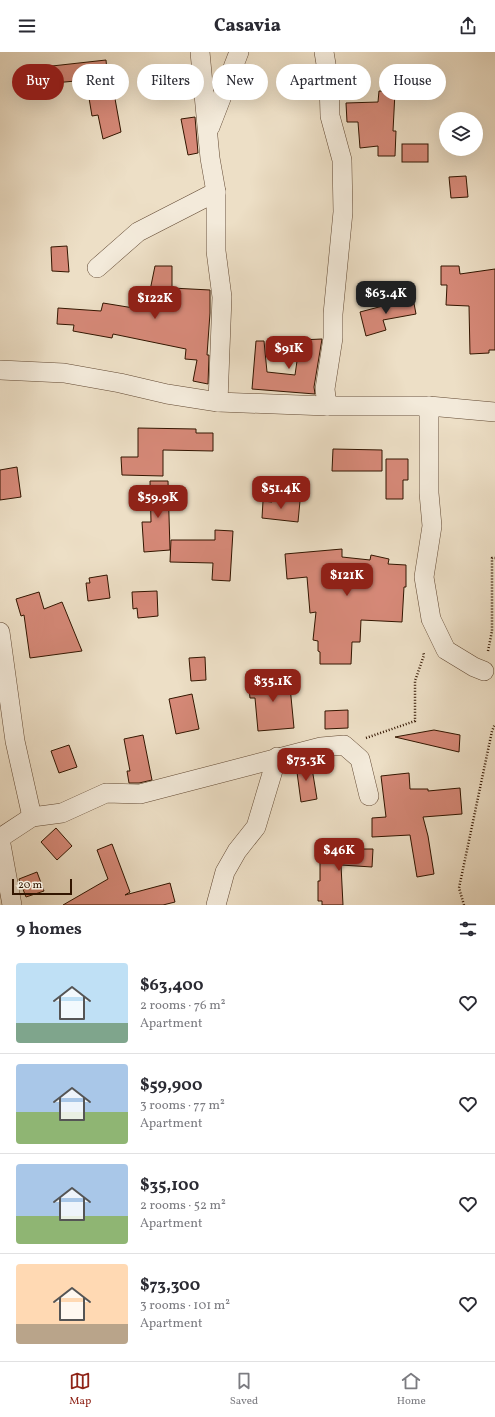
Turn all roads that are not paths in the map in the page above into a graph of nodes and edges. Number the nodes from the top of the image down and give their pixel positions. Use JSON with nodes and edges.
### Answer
{"nodes":[{"id":1,"x":200,"y":52,"type":"edge"},
{"id":2,"x":239,"y":52,"type":"edge"},
{"id":3,"x":324,"y":52,"type":"edge"},
{"id":4,"x":208,"y":130,"type":"junction"},
{"id":5,"x":216,"y":192,"type":"junction"},
{"id":6,"x":97,"y":268,"type":"dead end"},
{"id":7,"x":0,"y":370,"type":"edge"},
{"id":8,"x":218,"y":402,"type":"junction"},
{"id":9,"x":327,"y":406,"type":"junction"},
{"id":10,"x":429,"y":406,"type":"junction"},
{"id":11,"x":495,"y":412,"type":"edge"},
{"id":12,"x":0,"y":632,"type":"edge"},
{"id":13,"x":484,"y":671,"type":"road end"},
{"id":14,"x":277,"y":757,"type":"junction"},
{"id":15,"x":369,"y":796,"type":"dead end"},
{"id":16,"x":32,"y":817,"type":"junction"},
{"id":17,"x":0,"y":839,"type":"edge"},
{"id":18,"x":12,"y":905,"type":"edge"},
{"id":19,"x":216,"y":905,"type":"edge"}],
"edges":[{"from":1,"to":4,"type":"street"},
{"from":2,"to":4,"type":"street"},
{"from":3,"to":9,"type":"street"},
{"from":4,"to":5,"type":"street"},
{"from":5,"to":6,"type":"street"},
{"from":5,"to":8,"type":"street"},
{"from":7,"to":8,"type":"street"},
{"from":8,"to":9,"type":"street"},
{"from":9,"to":10,"type":"street"},
{"from":10,"to":11,"type":"street"},
{"from":10,"to":13,"type":"street"},
{"from":12,"to":16,"type":"street"},
{"from":14,"to":15,"type":"street"},
{"from":14,"to":16,"type":"street"},
{"from":14,"to":19,"type":"street"},
{"from":16,"to":17,"type":"street"},
{"from":17,"to":18,"type":"street"}]}
